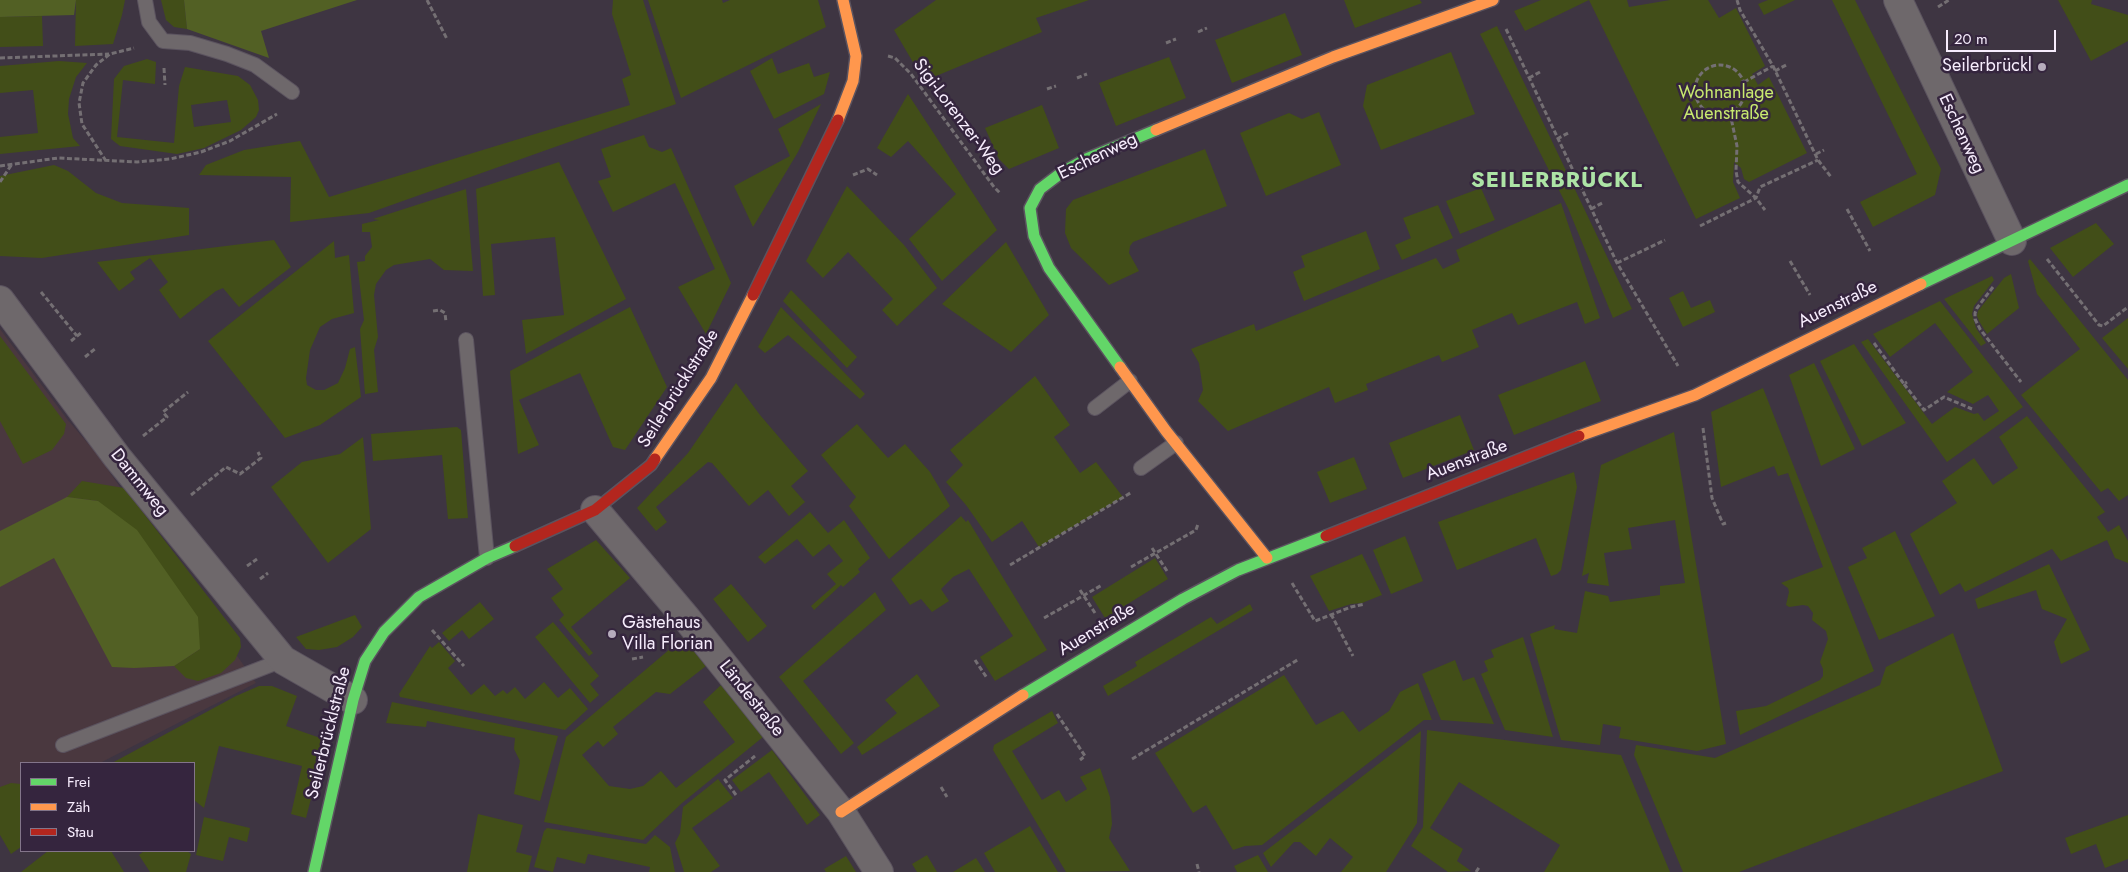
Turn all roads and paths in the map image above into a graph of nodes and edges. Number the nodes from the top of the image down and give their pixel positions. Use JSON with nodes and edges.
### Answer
{"nodes":[{"id":1,"x":145,"y":0,"type":"edge"},
{"id":2,"x":427,"y":0,"type":"edge"},
{"id":3,"x":843,"y":0,"type":"edge"},
{"id":4,"x":1492,"y":0,"type":"edge"},
{"id":5,"x":1737,"y":0,"type":"edge"},
{"id":6,"x":1898,"y":0,"type":"edge"},
{"id":7,"x":1207,"y":28,"type":"dead end"},
{"id":8,"x":1198,"y":32,"type":"dead end"},
{"id":9,"x":447,"y":39,"type":"dead end"},
{"id":10,"x":1176,"y":39,"type":"dead end"},
{"id":11,"x":163,"y":41,"type":"junction"},
{"id":12,"x":1166,"y":43,"type":"dead end"},
{"id":13,"x":110,"y":54,"type":"junction"},
{"id":14,"x":856,"y":56,"type":"junction"},
{"id":15,"x":0,"y":58,"type":"edge"},
{"id":16,"x":1788,"y":64,"type":"dead end"},
{"id":17,"x":1772,"y":66,"type":"junction"},
{"id":18,"x":1775,"y":71,"type":"junction"},
{"id":19,"x":1540,"y":72,"type":"dead end"},
{"id":20,"x":1087,"y":74,"type":"dead end"},
{"id":21,"x":1077,"y":78,"type":"dead end"},
{"id":22,"x":1528,"y":78,"type":"junction"},
{"id":23,"x":1744,"y":82,"type":"junction"},
{"id":24,"x":1056,"y":86,"type":"dead end"},
{"id":25,"x":1047,"y":89,"type":"dead end"},
{"id":26,"x":292,"y":92,"type":"joint"},
{"id":27,"x":1730,"y":113,"type":"junction"},
{"id":28,"x":967,"y":120,"type":"dead end"},
{"id":29,"x":958,"y":123,"type":"dead end"},
{"id":30,"x":1570,"y":132,"type":"dead end"},
{"id":31,"x":1557,"y":139,"type":"junction"},
{"id":32,"x":1824,"y":150,"type":"dead end"},
{"id":33,"x":1816,"y":154,"type":"junction"},
{"id":34,"x":1818,"y":160,"type":"junction"},
{"id":35,"x":106,"y":161,"type":"junction"},
{"id":36,"x":12,"y":164,"type":"junction"},
{"id":37,"x":0,"y":166,"type":"edge"},
{"id":38,"x":853,"y":175,"type":"dead end"},
{"id":39,"x":877,"y":175,"type":"dead end"},
{"id":40,"x":1831,"y":177,"type":"dead end"},
{"id":41,"x":0,"y":182,"type":"edge"},
{"id":42,"x":2128,"y":185,"type":"edge"},
{"id":43,"x":1756,"y":198,"type":"junction"},
{"id":44,"x":1604,"y":202,"type":"dead end"},
{"id":45,"x":1591,"y":208,"type":"junction"},
{"id":46,"x":1847,"y":209,"type":"dead end"},
{"id":47,"x":1764,"y":210,"type":"dead end"},
{"id":48,"x":1030,"y":220,"type":"junction"},
{"id":49,"x":1700,"y":226,"type":"dead end"},
{"id":50,"x":2021,"y":236,"type":"junction"},
{"id":51,"x":1665,"y":240,"type":"dead end"},
{"id":52,"x":1870,"y":251,"type":"dead end"},
{"id":53,"x":1986,"y":253,"type":"junction"},
{"id":54,"x":1790,"y":261,"type":"dead end"},
{"id":55,"x":1617,"y":263,"type":"junction"},
{"id":56,"x":42,"y":292,"type":"dead end"},
{"id":57,"x":1810,"y":296,"type":"dead end"},
{"id":58,"x":0,"y":300,"type":"edge"},
{"id":59,"x":2089,"y":303,"type":"dead end"},
{"id":60,"x":2084,"y":307,"type":"junction"},
{"id":61,"x":2128,"y":307,"type":"edge"},
{"id":62,"x":1854,"y":316,"type":"junction"},
{"id":63,"x":77,"y":336,"type":"dead end"},
{"id":64,"x":466,"y":340,"type":"dead end"},
{"id":65,"x":1130,"y":381,"type":"junction"},
{"id":66,"x":2021,"y":382,"type":"dead end"},
{"id":67,"x":188,"y":392,"type":"dead end"},
{"id":68,"x":1697,"y":394,"type":"junction"},
{"id":69,"x":1095,"y":408,"type":"dead end"},
{"id":70,"x":1972,"y":409,"type":"dead end"},
{"id":71,"x":1176,"y":443,"type":"junction"},
{"id":72,"x":258,"y":452,"type":"dead end"},
{"id":73,"x":117,"y":457,"type":"junction"},
{"id":74,"x":1141,"y":468,"type":"dead end"},
{"id":75,"x":1132,"y":492,"type":"dead end"},
{"id":76,"x":595,"y":510,"type":"junction"},
{"id":77,"x":166,"y":516,"type":"junction"},
{"id":78,"x":1198,"y":521,"type":"dead end"},
{"id":79,"x":1726,"y":523,"type":"dead end"},
{"id":80,"x":1271,"y":556,"type":"junction"},
{"id":81,"x":487,"y":558,"type":"junction"},
{"id":82,"x":1010,"y":565,"type":"dead end"},
{"id":83,"x":1131,"y":568,"type":"dead end"},
{"id":84,"x":1102,"y":585,"type":"dead end"},
{"id":85,"x":1364,"y":604,"type":"dead end"},
{"id":86,"x":410,"y":605,"type":"junction"},
{"id":87,"x":1331,"y":614,"type":"junction"},
{"id":88,"x":1044,"y":618,"type":"dead end"},
{"id":89,"x":1353,"y":656,"type":"dead end"},
{"id":90,"x":643,"y":657,"type":"dead end"},
{"id":91,"x":632,"y":659,"type":"dead end"},
{"id":92,"x":1299,"y":659,"type":"dead end"},
{"id":93,"x":283,"y":660,"type":"junction"},
{"id":94,"x":464,"y":666,"type":"dead end"},
{"id":95,"x":1248,"y":681,"type":"dead end"},
{"id":96,"x":1039,"y":686,"type":"junction"},
{"id":97,"x":1252,"y":686,"type":"junction"},
{"id":98,"x":353,"y":700,"type":"junction"},
{"id":99,"x":1174,"y":726,"type":"dead end"},
{"id":100,"x":1177,"y":731,"type":"junction"},
{"id":101,"x":780,"y":735,"type":"junction"},
{"id":102,"x":63,"y":745,"type":"dead end"},
{"id":103,"x":1132,"y":759,"type":"dead end"},
{"id":104,"x":1080,"y":760,"type":"dead end"},
{"id":105,"x":736,"y":795,"type":"dead end"},
{"id":106,"x":841,"y":812,"type":"junction"},
{"id":107,"x":1197,"y":864,"type":"dead end"},
{"id":108,"x":1480,"y":866,"type":"dead end"},
{"id":109,"x":314,"y":872,"type":"edge"},
{"id":110,"x":879,"y":872,"type":"edge"},
{"id":111,"x":1199,"y":872,"type":"edge"},
{"id":112,"x":1476,"y":872,"type":"edge"}],
"edges":[{"from":1,"to":11,"type":"lane"},
{"from":2,"to":9,"type":"path"},
{"from":3,"to":14,"type":"street","name":"Seilerbrücklstraße"},
{"from":4,"to":22,"type":"path"},
{"from":4,"to":48,"type":"street","name":"Eschenweg"},
{"from":5,"to":17,"type":"path"},
{"from":6,"to":50,"type":"street","name":"Eschenweg"},
{"from":7,"to":8,"type":"path"},
{"from":10,"to":12,"type":"path"},
{"from":11,"to":13,"type":"path"},
{"from":11,"to":26,"type":"lane"},
{"from":13,"to":15,"type":"path"},
{"from":13,"to":35,"type":"path"},
{"from":14,"to":48,"type":"path","name":"Sigi-Lorenzer-Weg"},
{"from":14,"to":76,"type":"street","name":"Seilerbrücklstraße"},
{"from":16,"to":18,"type":"path"},
{"from":17,"to":18,"type":"path"},
{"from":17,"to":23,"type":"path"},
{"from":18,"to":33,"type":"path"},
{"from":19,"to":22,"type":"path"},
{"from":20,"to":21,"type":"path"},
{"from":22,"to":31,"type":"path"},
{"from":23,"to":27,"type":"path"},
{"from":23,"to":27,"type":"path"},
{"from":24,"to":25,"type":"path"},
{"from":26,"to":35,"type":"path"},
{"from":27,"to":43,"type":"path"},
{"from":28,"to":29,"type":"path"},
{"from":30,"to":31,"type":"path"},
{"from":31,"to":45,"type":"path"},
{"from":32,"to":33,"type":"path"},
{"from":33,"to":34,"type":"path"},
{"from":34,"to":40,"type":"path"},
{"from":34,"to":43,"type":"path"},
{"from":35,"to":36,"type":"path"},
{"from":36,"to":37,"type":"path"},
{"from":36,"to":41,"type":"path"},
{"from":38,"to":39,"type":"path"},
{"from":42,"to":50,"type":"street","name":"Auenstraße"},
{"from":43,"to":47,"type":"path"},
{"from":43,"to":49,"type":"path"},
{"from":44,"to":45,"type":"path"},
{"from":45,"to":55,"type":"path"},
{"from":46,"to":52,"type":"path"},
{"from":48,"to":65,"type":"street"},
{"from":50,"to":53,"type":"street","name":"Auenstraße"},
{"from":50,"to":60,"type":"path"},
{"from":51,"to":55,"type":"path"},
{"from":53,"to":62,"type":"street","name":"Auenstraße"},
{"from":53,"to":66,"type":"path"},
{"from":54,"to":57,"type":"path"},
{"from":55,"to":68,"type":"path"},
{"from":56,"to":63,"type":"path"},
{"from":58,"to":73,"type":"street","name":"Dammweg"},
{"from":59,"to":60,"type":"path"},
{"from":60,"to":61,"type":"path"},
{"from":62,"to":68,"type":"street","name":"Auenstraße"},
{"from":62,"to":70,"type":"path"},
{"from":64,"to":81,"type":"lane"},
{"from":65,"to":69,"type":"lane"},
{"from":65,"to":71,"type":"street"},
{"from":67,"to":73,"type":"path"},
{"from":68,"to":79,"type":"path"},
{"from":68,"to":80,"type":"street","name":"Auenstraße"},
{"from":71,"to":74,"type":"lane"},
{"from":71,"to":80,"type":"street"},
{"from":72,"to":77,"type":"path"},
{"from":73,"to":77,"type":"street","name":"Dammweg"},
{"from":75,"to":82,"type":"path"},
{"from":76,"to":81,"type":"street","name":"Seilerbrücklstraße"},
{"from":76,"to":101,"type":"street","name":"Ländestraße"},
{"from":77,"to":93,"type":"street","name":"Dammweg"},
{"from":78,"to":83,"type":"path"},
{"from":80,"to":87,"type":"path"},
{"from":80,"to":96,"type":"street","name":"Auenstraße"},
{"from":81,"to":86,"type":"street","name":"Seilerbrücklstraße"},
{"from":84,"to":88,"type":"path"},
{"from":85,"to":87,"type":"path"},
{"from":86,"to":94,"type":"path"},
{"from":86,"to":98,"type":"street","name":"Seilerbrücklstraße"},
{"from":87,"to":89,"type":"path"},
{"from":90,"to":91,"type":"path"},
{"from":92,"to":97,"type":"path"},
{"from":93,"to":98,"type":"street","name":"Dammweg"},
{"from":93,"to":102,"type":"lane"},
{"from":95,"to":97,"type":"path"},
{"from":96,"to":104,"type":"path"},
{"from":96,"to":106,"type":"street","name":"Auenstraße"},
{"from":97,"to":100,"type":"path"},
{"from":98,"to":109,"type":"street","name":"Seilerbrücklstraße"},
{"from":99,"to":100,"type":"path"},
{"from":100,"to":103,"type":"path"},
{"from":101,"to":105,"type":"path"},
{"from":101,"to":106,"type":"street","name":"Ländestraße"},
{"from":106,"to":110,"type":"street","name":"Ländestraße"},
{"from":107,"to":111,"type":"path"},
{"from":108,"to":112,"type":"path"}]}
